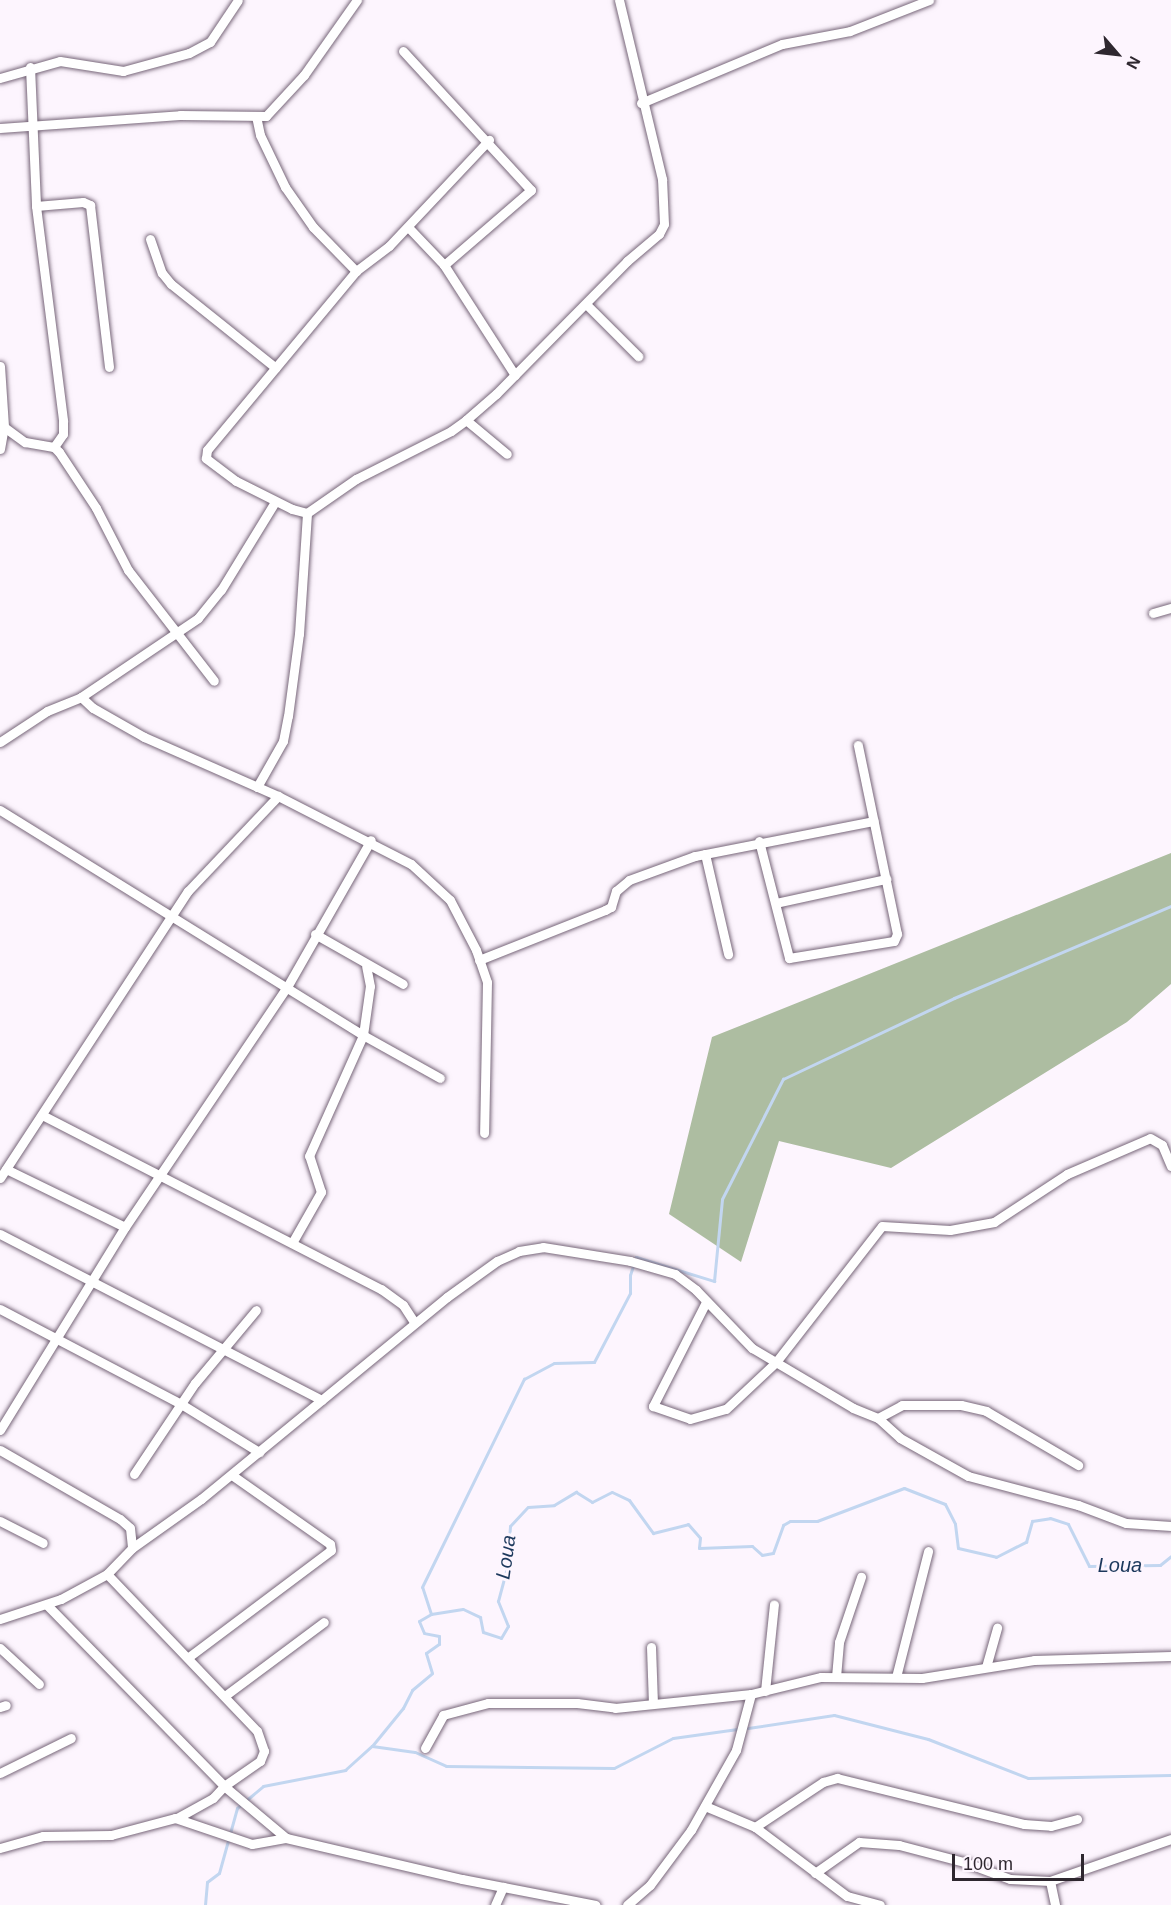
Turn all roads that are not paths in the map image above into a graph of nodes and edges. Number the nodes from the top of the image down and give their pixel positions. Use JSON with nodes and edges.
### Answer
{"nodes":[{"id":1,"x":238,"y":0,"type":"edge"},
{"id":2,"x":357,"y":0,"type":"edge"},
{"id":3,"x":619,"y":0,"type":"edge"},
{"id":4,"x":929,"y":0,"type":"edge"},
{"id":5,"x":402,"y":51,"type":"dead end"},
{"id":6,"x":30,"y":67,"type":"junction"},
{"id":7,"x":0,"y":78,"type":"edge"},
{"id":8,"x":641,"y":103,"type":"junction"},
{"id":9,"x":256,"y":116,"type":"junction"},
{"id":10,"x":32,"y":125,"type":"junction"},
{"id":11,"x":0,"y":128,"type":"edge"},
{"id":12,"x":489,"y":140,"type":"junction"},
{"id":13,"x":36,"y":206,"type":"junction"},
{"id":14,"x":408,"y":227,"type":"junction"},
{"id":15,"x":150,"y":239,"type":"dead end"},
{"id":16,"x":444,"y":266,"type":"junction"},
{"id":17,"x":356,"y":271,"type":"junction"},
{"id":18,"x":586,"y":304,"type":"junction"},
{"id":19,"x":638,"y":356,"type":"dead end"},
{"id":20,"x":0,"y":366,"type":"edge"},
{"id":21,"x":109,"y":367,"type":"dead end"},
{"id":22,"x":276,"y":368,"type":"junction"},
{"id":23,"x":515,"y":375,"type":"junction"},
{"id":24,"x":466,"y":420,"type":"junction"},
{"id":25,"x":4,"y":427,"type":"junction"},
{"id":26,"x":54,"y":447,"type":"junction"},
{"id":27,"x":0,"y":449,"type":"edge"},
{"id":28,"x":507,"y":454,"type":"dead end"},
{"id":29,"x":275,"y":502,"type":"junction"},
{"id":30,"x":307,"y":513,"type":"junction"},
{"id":31,"x":1171,"y":608,"type":"edge"},
{"id":32,"x":1153,"y":612,"type":"dead end"},
{"id":33,"x":177,"y":634,"type":"junction"},
{"id":34,"x":214,"y":681,"type":"dead end"},
{"id":35,"x":81,"y":697,"type":"junction"},
{"id":36,"x":0,"y":742,"type":"edge"},
{"id":37,"x":858,"y":745,"type":"dead end"},
{"id":38,"x":257,"y":787,"type":"junction"},
{"id":39,"x":278,"y":796,"type":"junction"},
{"id":40,"x":0,"y":810,"type":"edge"},
{"id":41,"x":874,"y":821,"type":"junction"},
{"id":42,"x":371,"y":840,"type":"junction"},
{"id":43,"x":759,"y":841,"type":"junction"},
{"id":44,"x":705,"y":854,"type":"junction"},
{"id":45,"x":886,"y":879,"type":"junction"},
{"id":46,"x":776,"y":903,"type":"junction"},
{"id":47,"x":172,"y":915,"type":"junction"},
{"id":48,"x":315,"y":934,"type":"junction"},
{"id":49,"x":728,"y":954,"type":"dead end"},
{"id":50,"x":479,"y":960,"type":"junction"},
{"id":51,"x":366,"y":966,"type":"junction"},
{"id":52,"x":403,"y":984,"type":"dead end"},
{"id":53,"x":287,"y":987,"type":"junction"},
{"id":54,"x":363,"y":1035,"type":"junction"},
{"id":55,"x":440,"y":1078,"type":"dead end"},
{"id":56,"x":44,"y":1116,"type":"junction"},
{"id":57,"x":484,"y":1133,"type":"dead end"},
{"id":58,"x":1171,"y":1166,"type":"edge"},
{"id":59,"x":3,"y":1173,"type":"edge"},
{"id":60,"x":163,"y":1174,"type":"junction"},
{"id":61,"x":125,"y":1227,"type":"junction"},
{"id":62,"x":0,"y":1234,"type":"edge"},
{"id":63,"x":292,"y":1243,"type":"junction"},
{"id":64,"x":92,"y":1282,"type":"junction"},
{"id":65,"x":706,"y":1302,"type":"junction"},
{"id":66,"x":0,"y":1309,"type":"edge"},
{"id":67,"x":256,"y":1310,"type":"dead end"},
{"id":68,"x":414,"y":1322,"type":"junction"},
{"id":69,"x":57,"y":1338,"type":"junction"},
{"id":70,"x":224,"y":1350,"type":"junction"},
{"id":71,"x":776,"y":1362,"type":"junction"},
{"id":72,"x":322,"y":1400,"type":"junction"},
{"id":73,"x":181,"y":1404,"type":"junction"},
{"id":74,"x":878,"y":1418,"type":"junction"},
{"id":75,"x":0,"y":1430,"type":"edge"},
{"id":76,"x":0,"y":1450,"type":"edge"},
{"id":77,"x":259,"y":1452,"type":"junction"},
{"id":78,"x":1078,"y":1465,"type":"dead end"},
{"id":79,"x":134,"y":1474,"type":"dead end"},
{"id":80,"x":232,"y":1475,"type":"junction"},
{"id":81,"x":0,"y":1521,"type":"edge"},
{"id":82,"x":1171,"y":1526,"type":"edge"},
{"id":83,"x":43,"y":1543,"type":"dead end"},
{"id":84,"x":132,"y":1548,"type":"junction"},
{"id":85,"x":928,"y":1551,"type":"dead end"},
{"id":86,"x":107,"y":1574,"type":"junction"},
{"id":87,"x":861,"y":1577,"type":"dead end"},
{"id":88,"x":774,"y":1604,"type":"dead end"},
{"id":89,"x":47,"y":1605,"type":"junction"},
{"id":90,"x":0,"y":1619,"type":"edge"},
{"id":91,"x":324,"y":1622,"type":"dead end"},
{"id":92,"x":997,"y":1628,"type":"dead end"},
{"id":93,"x":651,"y":1647,"type":"dead end"},
{"id":94,"x":0,"y":1648,"type":"edge"},
{"id":95,"x":190,"y":1656,"type":"junction"},
{"id":96,"x":1171,"y":1656,"type":"edge"},
{"id":97,"x":986,"y":1667,"type":"junction"},
{"id":98,"x":836,"y":1677,"type":"junction"},
{"id":99,"x":896,"y":1677,"type":"junction"},
{"id":100,"x":39,"y":1684,"type":"dead end"},
{"id":101,"x":765,"y":1691,"type":"junction"},
{"id":102,"x":751,"y":1694,"type":"junction"},
{"id":103,"x":226,"y":1695,"type":"junction"},
{"id":104,"x":653,"y":1703,"type":"junction"},
{"id":105,"x":71,"y":1738,"type":"dead end"},
{"id":106,"x":425,"y":1748,"type":"dead end"},
{"id":107,"x":0,"y":1773,"type":"edge"},
{"id":108,"x":224,"y":1786,"type":"junction"},
{"id":109,"x":705,"y":1806,"type":"junction"},
{"id":110,"x":175,"y":1818,"type":"junction"},
{"id":111,"x":1077,"y":1819,"type":"dead end"},
{"id":112,"x":755,"y":1827,"type":"junction"},
{"id":113,"x":286,"y":1838,"type":"junction"},
{"id":114,"x":1171,"y":1839,"type":"edge"},
{"id":115,"x":0,"y":1848,"type":"edge"},
{"id":116,"x":815,"y":1873,"type":"junction"},
{"id":117,"x":1050,"y":1881,"type":"junction"},
{"id":118,"x":502,"y":1887,"type":"junction"},
{"id":119,"x":495,"y":1905,"type":"edge"},
{"id":120,"x":596,"y":1905,"type":"edge"},
{"id":121,"x":625,"y":1905,"type":"edge"},
{"id":122,"x":880,"y":1905,"type":"edge"},
{"id":123,"x":1055,"y":1905,"type":"edge"}],
"edges":[{"from":1,"to":6,"type":"street"},
{"from":2,"to":9,"type":"street"},
{"from":3,"to":8,"type":"street"},
{"from":4,"to":8,"type":"street"},
{"from":5,"to":12,"type":"street"},
{"from":6,"to":7,"type":"street"},
{"from":6,"to":10,"type":"street"},
{"from":8,"to":18,"type":"street"},
{"from":9,"to":10,"type":"street"},
{"from":9,"to":17,"type":"street"},
{"from":10,"to":11,"type":"street"},
{"from":10,"to":13,"type":"street"},
{"from":12,"to":14,"type":"street"},
{"from":12,"to":16,"type":"street"},
{"from":13,"to":21,"type":"street"},
{"from":13,"to":26,"type":"street"},
{"from":14,"to":16,"type":"street"},
{"from":14,"to":17,"type":"street"},
{"from":15,"to":22,"type":"street"},
{"from":16,"to":23,"type":"street"},
{"from":17,"to":22,"type":"street"},
{"from":18,"to":19,"type":"street"},
{"from":18,"to":23,"type":"street"},
{"from":20,"to":25,"type":"street"},
{"from":22,"to":29,"type":"street"},
{"from":23,"to":24,"type":"street"},
{"from":24,"to":28,"type":"street"},
{"from":24,"to":30,"type":"street"},
{"from":25,"to":26,"type":"street"},
{"from":25,"to":27,"type":"street"},
{"from":26,"to":33,"type":"street"},
{"from":29,"to":30,"type":"street"},
{"from":29,"to":33,"type":"street"},
{"from":30,"to":38,"type":"street"},
{"from":31,"to":32,"type":"street"},
{"from":33,"to":34,"type":"street"},
{"from":33,"to":35,"type":"street"},
{"from":35,"to":36,"type":"street"},
{"from":35,"to":38,"type":"street"},
{"from":37,"to":41,"type":"street"},
{"from":38,"to":39,"type":"street"},
{"from":39,"to":42,"type":"street"},
{"from":39,"to":47,"type":"street"},
{"from":40,"to":47,"type":"street"},
{"from":41,"to":43,"type":"street"},
{"from":41,"to":45,"type":"street"},
{"from":42,"to":48,"type":"street"},
{"from":42,"to":50,"type":"street"},
{"from":43,"to":44,"type":"street"},
{"from":43,"to":46,"type":"street"},
{"from":44,"to":49,"type":"street"},
{"from":44,"to":50,"type":"street"},
{"from":45,"to":46,"type":"street"},
{"from":45,"to":46,"type":"street"},
{"from":47,"to":53,"type":"street"},
{"from":47,"to":56,"type":"street"},
{"from":48,"to":51,"type":"street"},
{"from":48,"to":53,"type":"street"},
{"from":50,"to":57,"type":"street"},
{"from":51,"to":52,"type":"street"},
{"from":51,"to":54,"type":"street"},
{"from":53,"to":54,"type":"street"},
{"from":53,"to":60,"type":"street"},
{"from":54,"to":55,"type":"street"},
{"from":54,"to":63,"type":"street"},
{"from":56,"to":59,"type":"street"},
{"from":56,"to":60,"type":"street"},
{"from":58,"to":71,"type":"street"},
{"from":59,"to":61,"type":"street"},
{"from":60,"to":61,"type":"street"},
{"from":60,"to":63,"type":"street"},
{"from":61,"to":64,"type":"street"},
{"from":62,"to":64,"type":"street"},
{"from":63,"to":68,"type":"street"},
{"from":64,"to":69,"type":"street"},
{"from":64,"to":70,"type":"street"},
{"from":65,"to":68,"type":"street"},
{"from":65,"to":71,"type":"street"},
{"from":65,"to":71,"type":"street"},
{"from":66,"to":69,"type":"street"},
{"from":67,"to":70,"type":"street"},
{"from":68,"to":72,"type":"street"},
{"from":69,"to":73,"type":"street"},
{"from":69,"to":75,"type":"street"},
{"from":70,"to":72,"type":"street"},
{"from":70,"to":73,"type":"street"},
{"from":71,"to":74,"type":"street"},
{"from":72,"to":77,"type":"street"},
{"from":73,"to":77,"type":"street"},
{"from":73,"to":79,"type":"street"},
{"from":74,"to":78,"type":"street"},
{"from":74,"to":82,"type":"street"},
{"from":76,"to":84,"type":"street"},
{"from":77,"to":80,"type":"street"},
{"from":80,"to":84,"type":"street"},
{"from":80,"to":95,"type":"street"},
{"from":81,"to":83,"type":"street"},
{"from":84,"to":86,"type":"street"},
{"from":85,"to":99,"type":"street"},
{"from":86,"to":89,"type":"street"},
{"from":86,"to":95,"type":"street"},
{"from":87,"to":98,"type":"street"},
{"from":88,"to":101,"type":"street"},
{"from":89,"to":90,"type":"street"},
{"from":89,"to":108,"type":"street"},
{"from":91,"to":103,"type":"street"},
{"from":92,"to":97,"type":"street"},
{"from":93,"to":104,"type":"street"},
{"from":94,"to":100,"type":"street"},
{"from":95,"to":103,"type":"street"},
{"from":96,"to":97,"type":"street"},
{"from":97,"to":99,"type":"street"},
{"from":98,"to":99,"type":"street"},
{"from":98,"to":101,"type":"street"},
{"from":101,"to":102,"type":"street"},
{"from":102,"to":104,"type":"street"},
{"from":102,"to":109,"type":"street"},
{"from":103,"to":108,"type":"street"},
{"from":104,"to":106,"type":"street"},
{"from":105,"to":107,"type":"street"},
{"from":108,"to":110,"type":"street"},
{"from":108,"to":113,"type":"street"},
{"from":109,"to":112,"type":"street"},
{"from":109,"to":121,"type":"street"},
{"from":110,"to":113,"type":"street"},
{"from":110,"to":115,"type":"street"},
{"from":111,"to":112,"type":"street"},
{"from":112,"to":116,"type":"street"},
{"from":113,"to":118,"type":"street"},
{"from":114,"to":117,"type":"street"},
{"from":116,"to":117,"type":"street"},
{"from":116,"to":122,"type":"street"},
{"from":117,"to":123,"type":"street"},
{"from":118,"to":119,"type":"street"},
{"from":118,"to":120,"type":"street"}]}
